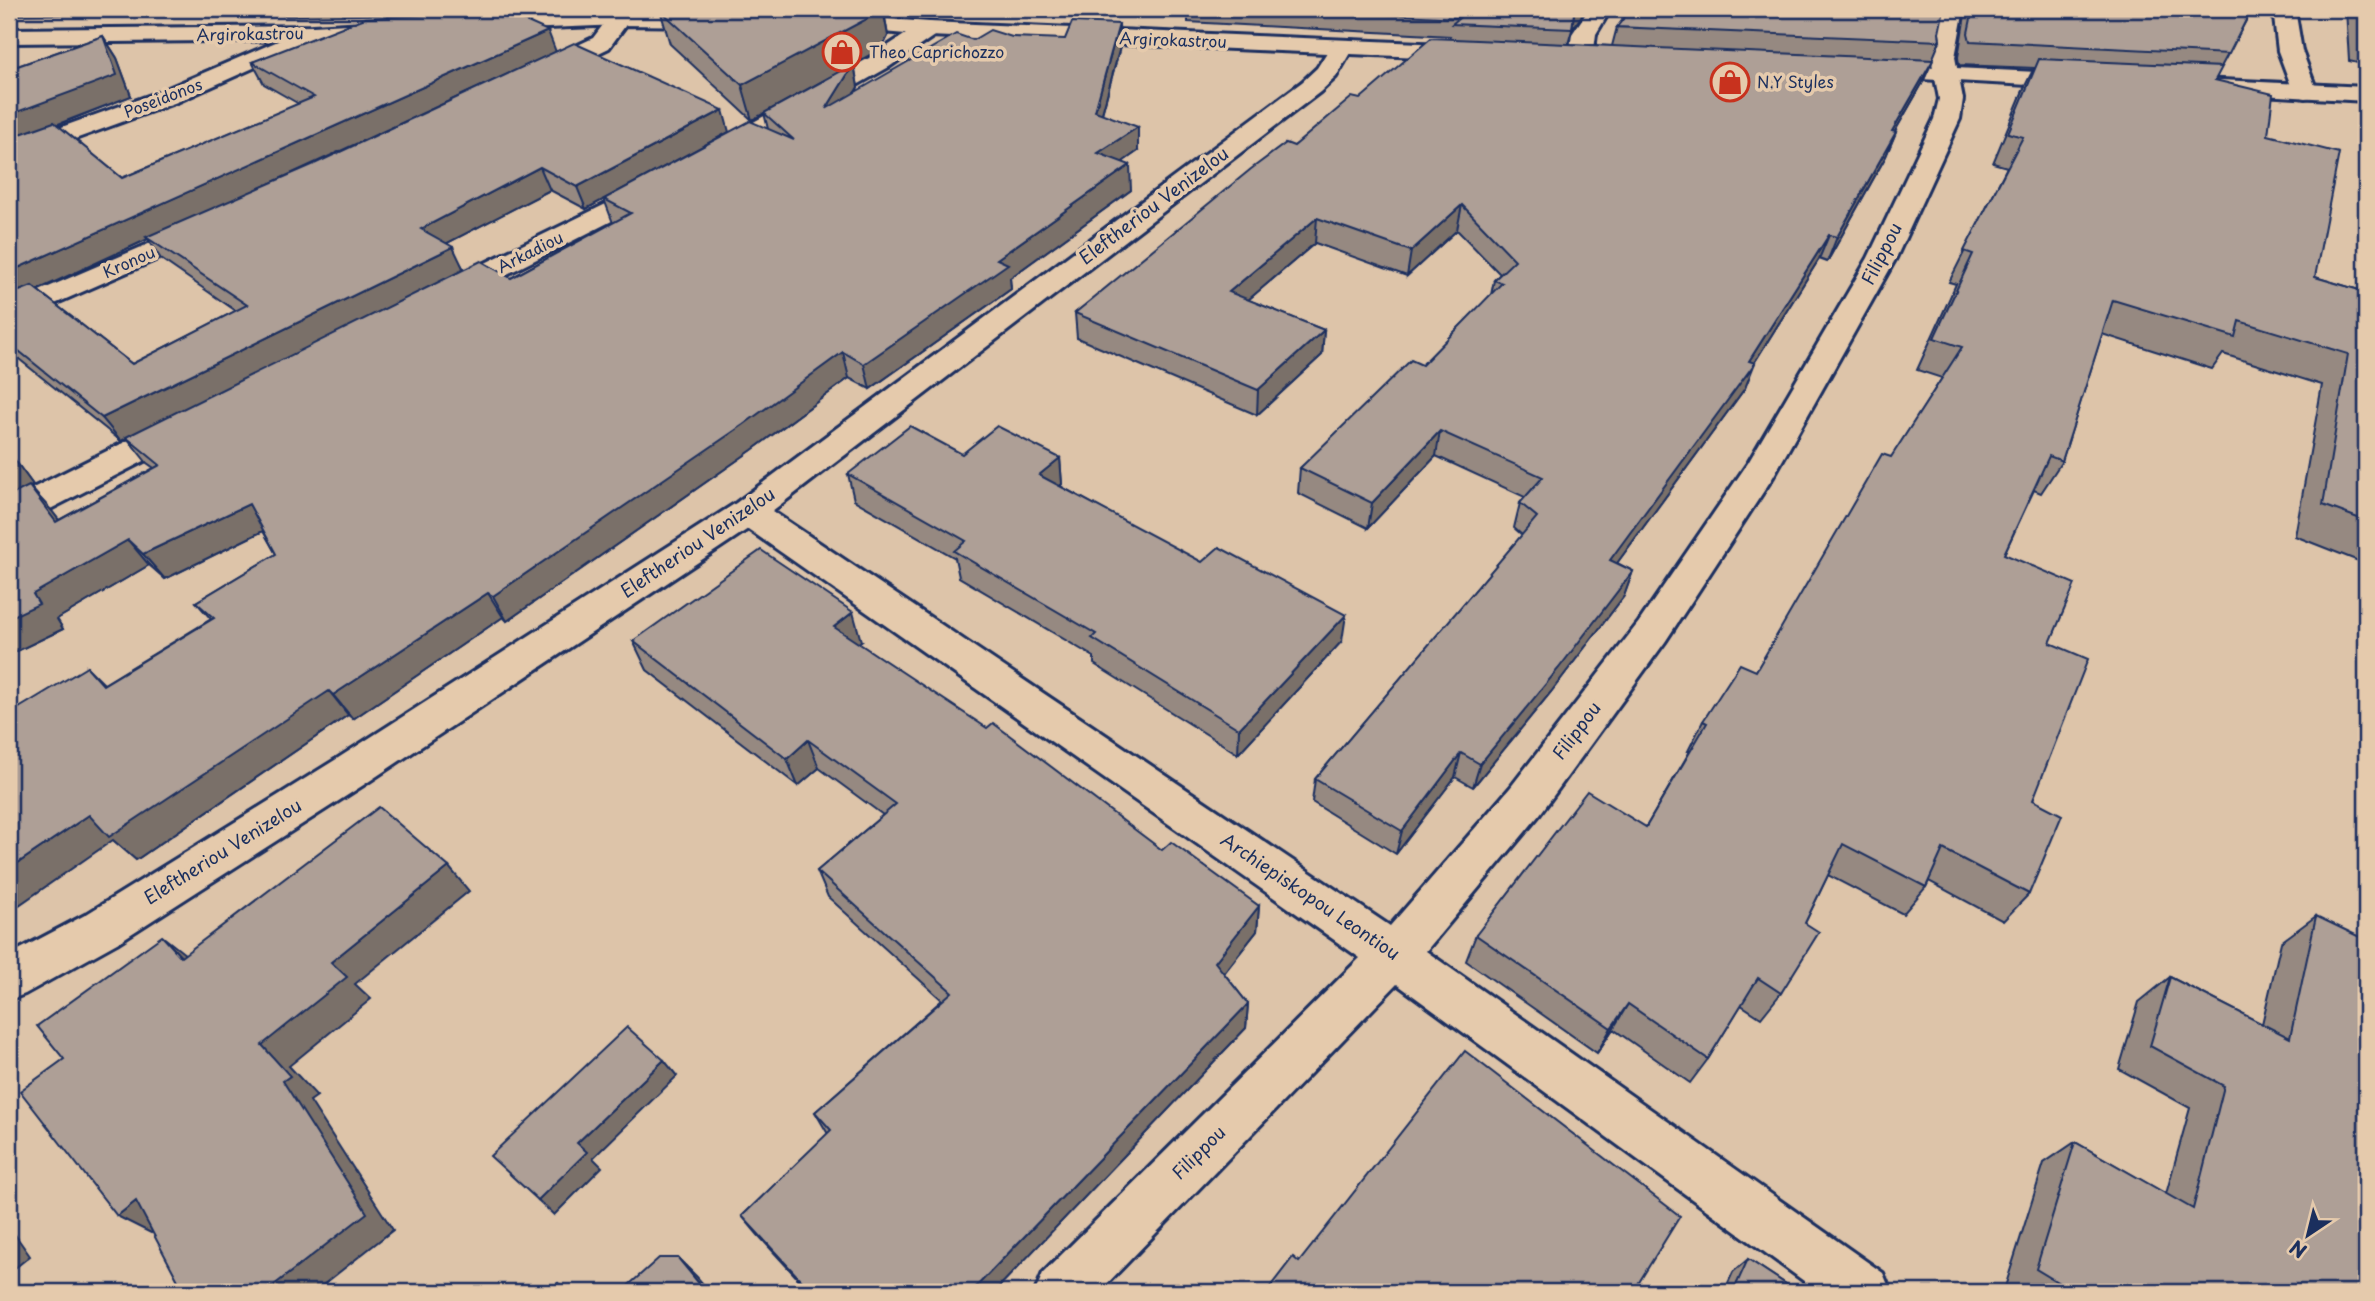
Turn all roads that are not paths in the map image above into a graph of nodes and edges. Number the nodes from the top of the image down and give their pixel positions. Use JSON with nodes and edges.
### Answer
{"nodes":[{"id":1,"x":1600,"y":9,"type":"edge"},
{"id":2,"x":1953,"y":9,"type":"edge"},
{"id":3,"x":2284,"y":9,"type":"edge"},
{"id":4,"x":524,"y":15,"type":"edge"},
{"id":5,"x":623,"y":15,"type":"edge"},
{"id":6,"x":730,"y":19,"type":"edge"},
{"id":7,"x":809,"y":21,"type":"edge"},
{"id":8,"x":449,"y":25,"type":"edge"},
{"id":9,"x":408,"y":28,"type":"edge"},
{"id":10,"x":929,"y":29,"type":"junction"},
{"id":11,"x":313,"y":33,"type":"junction"},
{"id":12,"x":9,"y":36,"type":"edge"},
{"id":13,"x":1342,"y":46,"type":"junction"},
{"id":14,"x":1488,"y":53,"type":"edge"},
{"id":15,"x":1555,"y":56,"type":"edge"},
{"id":16,"x":1581,"y":57,"type":"junction"},
{"id":17,"x":1608,"y":59,"type":"edge"},
{"id":18,"x":1852,"y":70,"type":"edge"},
{"id":19,"x":1947,"y":75,"type":"junction"},
{"id":20,"x":2108,"y":82,"type":"edge"},
{"id":21,"x":513,"y":85,"type":"edge"},
{"id":22,"x":2176,"y":85,"type":"edge"},
{"id":23,"x":2305,"y":91,"type":"junction"},
{"id":24,"x":2366,"y":94,"type":"edge"},
{"id":25,"x":9,"y":155,"type":"edge"},
{"id":26,"x":228,"y":218,"type":"edge"},
{"id":27,"x":427,"y":304,"type":"edge"},
{"id":28,"x":9,"y":315,"type":"edge"},
{"id":29,"x":205,"y":415,"type":"edge"},
{"id":30,"x":748,"y":512,"type":"junction"},
{"id":31,"x":9,"y":515,"type":"edge"},
{"id":32,"x":1394,"y":955,"type":"junction"},
{"id":33,"x":9,"y":979,"type":"edge"},
{"id":34,"x":1062,"y":1292,"type":"edge"},
{"id":35,"x":1864,"y":1292,"type":"edge"}],
"edges":[{"from":1,"to":16,"type":"street"},
{"from":2,"to":19,"type":"street","name":"Filippou"},
{"from":3,"to":23,"type":"street"},
{"from":4,"to":5,"type":"street"},
{"from":4,"to":8,"type":"street"},
{"from":5,"to":6,"type":"street"},
{"from":5,"to":21,"type":"street"},
{"from":7,"to":10,"type":"street","name":"Argirokastrou"},
{"from":9,"to":11,"type":"street","name":"Argirokastrou"},
{"from":10,"to":13,"type":"street","name":"Argirokastrou"},
{"from":10,"to":27,"type":"street","name":"Arkadiou"},
{"from":11,"to":12,"type":"street","name":"Argirokastrou"},
{"from":11,"to":25,"type":"street","name":"Poseidonos"},
{"from":13,"to":14,"type":"street","name":"Argirokastrou"},
{"from":13,"to":30,"type":"street","name":"Eleftheriou Venizelou"},
{"from":15,"to":16,"type":"street"},
{"from":16,"to":17,"type":"street"},
{"from":18,"to":19,"type":"street"},
{"from":19,"to":20,"type":"street"},
{"from":19,"to":32,"type":"street","name":"Filippou"},
{"from":22,"to":23,"type":"street"},
{"from":23,"to":24,"type":"street"},
{"from":26,"to":28,"type":"street","name":"Kronou"},
{"from":29,"to":31,"type":"street"},
{"from":30,"to":32,"type":"street","name":"Archiepiskopou Leontiou"},
{"from":30,"to":33,"type":"street","name":"Eleftheriou Venizelou"},
{"from":32,"to":34,"type":"street","name":"Filippou"},
{"from":32,"to":35,"type":"street","name":"Archiepiskopou Leontiou"}]}
